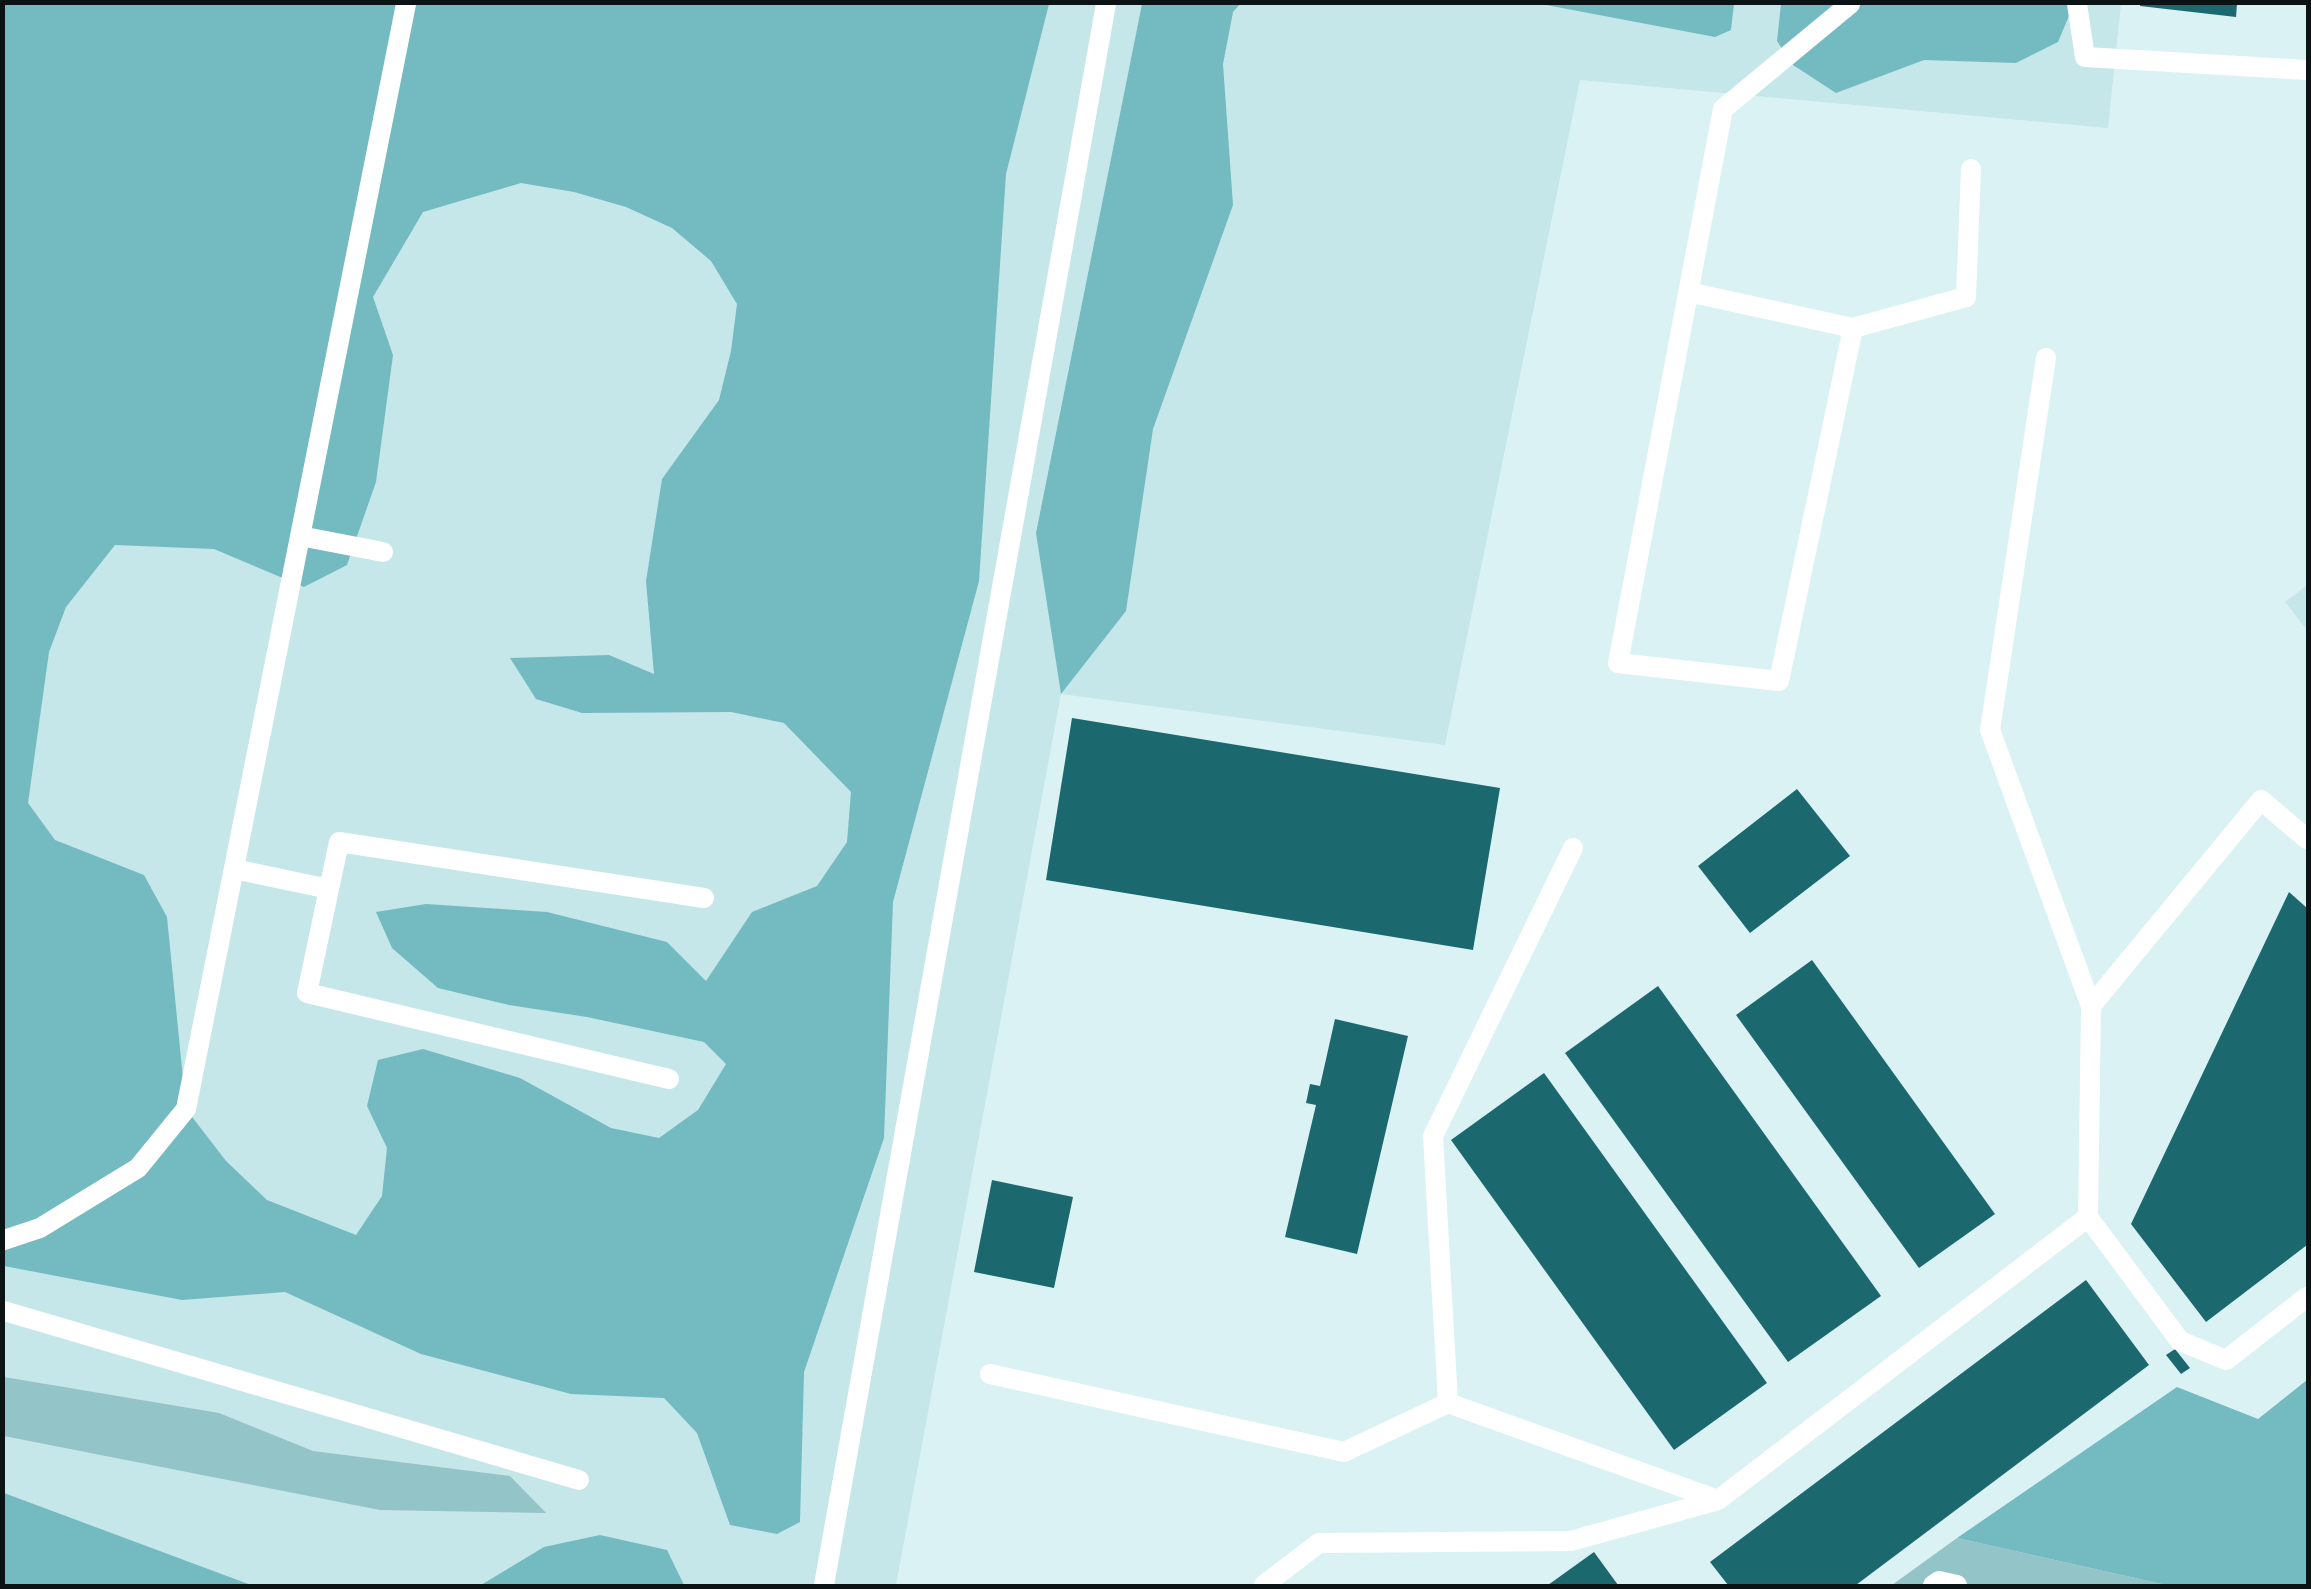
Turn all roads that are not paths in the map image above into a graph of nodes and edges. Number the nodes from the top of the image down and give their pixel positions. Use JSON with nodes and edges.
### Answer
{"nodes":[{"id":1,"x":406,"y":4,"type":"edge"},
{"id":2,"x":1106,"y":4,"type":"edge"},
{"id":3,"x":1850,"y":4,"type":"edge"},
{"id":4,"x":2077,"y":4,"type":"edge"},
{"id":5,"x":2307,"y":70,"type":"edge"},
{"id":6,"x":1971,"y":169,"type":"dead end"},
{"id":7,"x":1688,"y":292,"type":"junction"},
{"id":8,"x":1853,"y":328,"type":"junction"},
{"id":9,"x":2046,"y":358,"type":"dead end"},
{"id":10,"x":300,"y":536,"type":"junction"},
{"id":11,"x":383,"y":552,"type":"dead end"},
{"id":12,"x":2307,"y":839,"type":"edge"},
{"id":13,"x":1573,"y":848,"type":"dead end"},
{"id":14,"x":234,"y":869,"type":"junction"},
{"id":15,"x":329,"y":889,"type":"junction"},
{"id":16,"x":704,"y":898,"type":"dead end"},
{"id":17,"x":2091,"y":1006,"type":"junction"},
{"id":18,"x":669,"y":1079,"type":"dead end"},
{"id":19,"x":2088,"y":1217,"type":"junction"},
{"id":20,"x":4,"y":1240,"type":"edge"},
{"id":21,"x":2307,"y":1296,"type":"edge"},
{"id":22,"x":4,"y":1311,"type":"edge"},
{"id":23,"x":990,"y":1374,"type":"dead end"},
{"id":24,"x":1448,"y":1403,"type":"junction"},
{"id":25,"x":579,"y":1480,"type":"dead end"},
{"id":26,"x":1718,"y":1500,"type":"junction"},
{"id":27,"x":824,"y":1585,"type":"edge"},
{"id":28,"x":1264,"y":1585,"type":"edge"},
{"id":29,"x":1933,"y":1585,"type":"edge"},
{"id":30,"x":1958,"y":1585,"type":"edge"}],
"edges":[{"from":1,"to":10,"type":"lane"},
{"from":2,"to":27,"type":"lane"},
{"from":3,"to":7,"type":"lane"},
{"from":4,"to":5,"type":"lane"},
{"from":6,"to":8,"type":"lane"},
{"from":7,"to":8,"type":"lane"},
{"from":7,"to":8,"type":"lane"},
{"from":9,"to":17,"type":"lane"},
{"from":10,"to":11,"type":"lane"},
{"from":10,"to":14,"type":"lane"},
{"from":12,"to":17,"type":"lane"},
{"from":13,"to":24,"type":"lane"},
{"from":14,"to":15,"type":"lane"},
{"from":14,"to":20,"type":"lane"},
{"from":15,"to":16,"type":"lane"},
{"from":15,"to":18,"type":"lane"},
{"from":17,"to":19,"type":"lane"},
{"from":19,"to":21,"type":"lane"},
{"from":19,"to":26,"type":"lane"},
{"from":22,"to":25,"type":"lane"},
{"from":23,"to":24,"type":"lane"},
{"from":24,"to":26,"type":"lane"},
{"from":26,"to":28,"type":"lane"},
{"from":29,"to":30,"type":"lane"}]}
